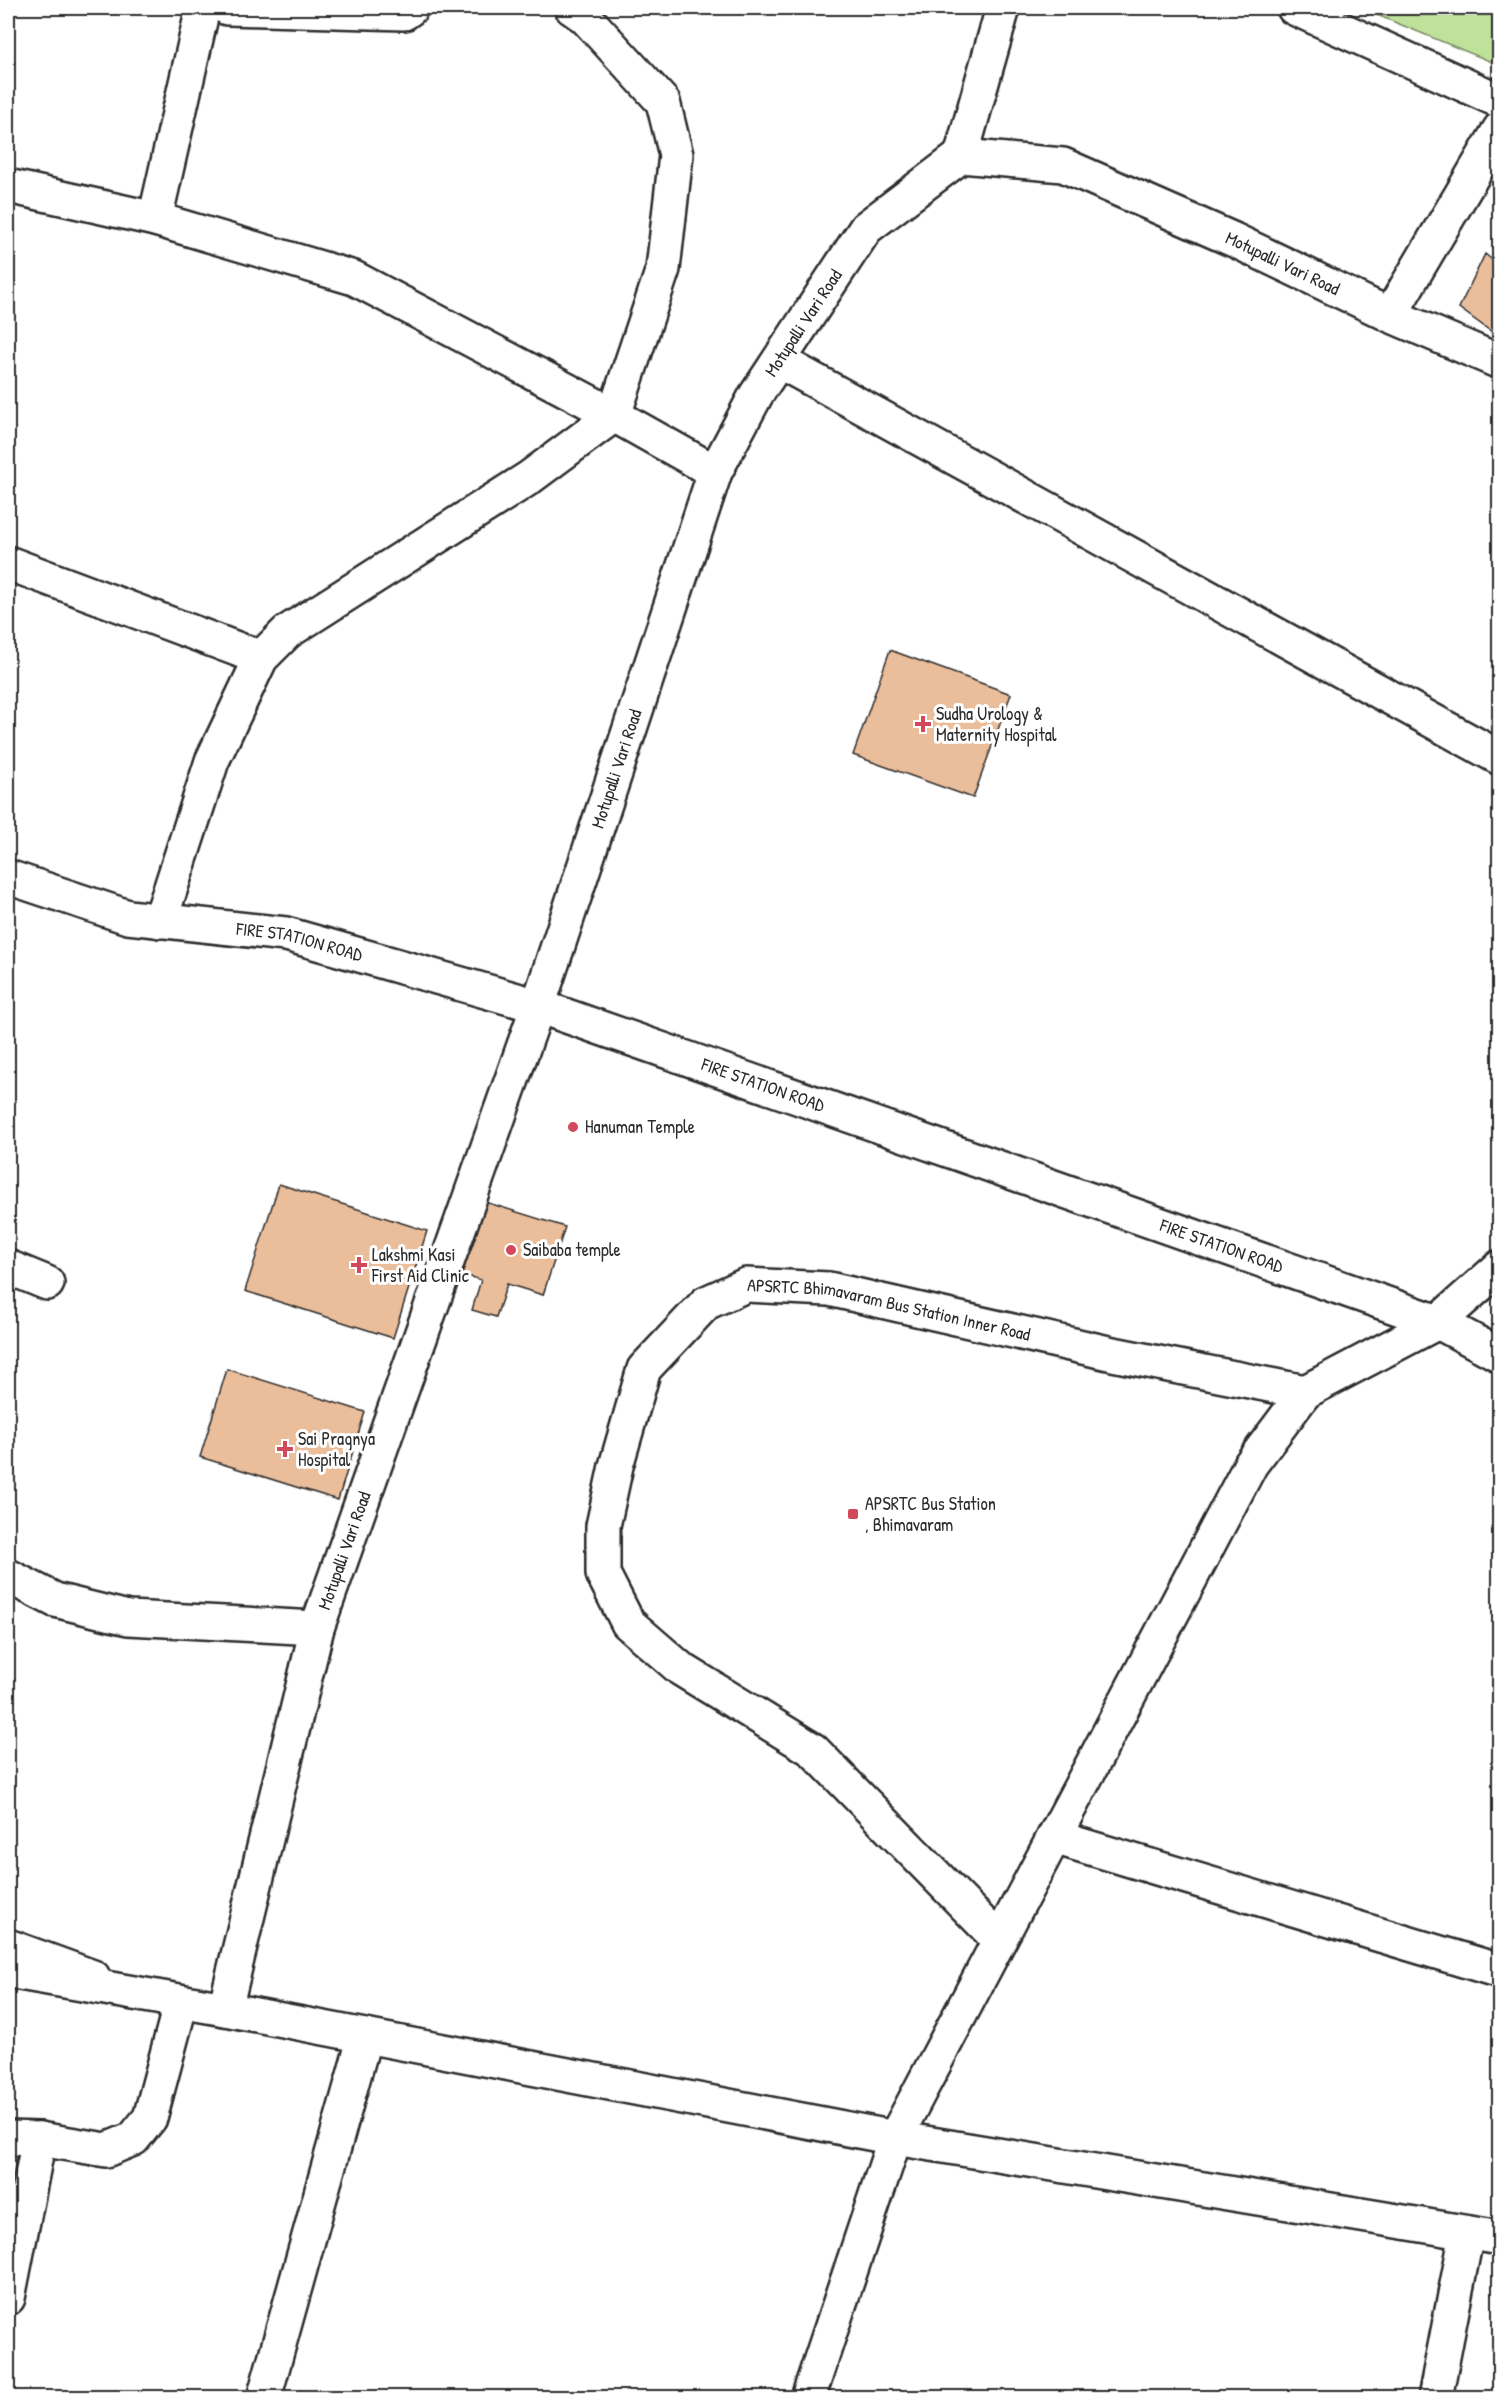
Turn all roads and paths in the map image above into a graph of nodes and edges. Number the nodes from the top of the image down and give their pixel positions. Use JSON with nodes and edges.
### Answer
{"nodes":[{"id":1,"x":203,"y":8,"type":"edge"},
{"id":2,"x":227,"y":8,"type":"edge"},
{"id":3,"x":411,"y":8,"type":"edge"},
{"id":4,"x":572,"y":8,"type":"edge"},
{"id":5,"x":1003,"y":8,"type":"edge"},
{"id":6,"x":1293,"y":8,"type":"edge"},
{"id":7,"x":1500,"y":100,"type":"edge"},
{"id":8,"x":1500,"y":129,"type":"edge"},
{"id":9,"x":961,"y":156,"type":"junction"},
{"id":10,"x":8,"y":186,"type":"edge"},
{"id":11,"x":155,"y":219,"type":"junction"},
{"id":12,"x":1390,"y":315,"type":"junction"},
{"id":13,"x":779,"y":361,"type":"junction"},
{"id":14,"x":1500,"y":362,"type":"edge"},
{"id":15,"x":614,"y":416,"type":"junction"},
{"id":16,"x":715,"y":472,"type":"junction"},
{"id":17,"x":8,"y":563,"type":"edge"},
{"id":18,"x":261,"y":658,"type":"junction"},
{"id":19,"x":1500,"y":758,"type":"edge"},
{"id":20,"x":8,"y":877,"type":"edge"},
{"id":21,"x":160,"y":921,"type":"junction"},
{"id":22,"x":538,"y":1006,"type":"junction"},
{"id":23,"x":8,"y":1267,"type":"edge"},
{"id":24,"x":1500,"y":1267,"type":"edge"},
{"id":25,"x":47,"y":1283,"type":"dead end"},
{"id":26,"x":1438,"y":1322,"type":"junction"},
{"id":27,"x":1500,"y":1355,"type":"edge"},
{"id":28,"x":1305,"y":1392,"type":"junction"},
{"id":29,"x":8,"y":1576,"type":"edge"},
{"id":30,"x":317,"y":1628,"type":"junction"},
{"id":31,"x":1054,"y":1837,"type":"junction"},
{"id":32,"x":999,"y":1940,"type":"junction"},
{"id":33,"x":10,"y":1966,"type":"edge"},
{"id":34,"x":1500,"y":1971,"type":"edge"},
{"id":35,"x":181,"y":2002,"type":"junction"},
{"id":36,"x":225,"y":2009,"type":"junction"},
{"id":37,"x":365,"y":2036,"type":"junction"},
{"id":38,"x":23,"y":2138,"type":"edge"},
{"id":39,"x":895,"y":2138,"type":"junction"},
{"id":40,"x":1467,"y":2233,"type":"junction"},
{"id":41,"x":1500,"y":2238,"type":"edge"},
{"id":42,"x":8,"y":2298,"type":"edge"},
{"id":43,"x":264,"y":2397,"type":"edge"},
{"id":44,"x":808,"y":2397,"type":"edge"},
{"id":45,"x":1435,"y":2397,"type":"edge"}],
"edges":[{"from":1,"to":11,"type":"main road"},
{"from":2,"to":3,"type":"main road"},
{"from":4,"to":15,"type":"main road"},
{"from":5,"to":9,"type":"main road"},
{"from":6,"to":7,"type":"main road"},
{"from":8,"to":12,"type":"main road"},
{"from":9,"to":12,"type":"main road","name":"Motupalli Vari Road"},
{"from":9,"to":13,"type":"main road","name":"Motupalli Vari Road"},
{"from":10,"to":11,"type":"main road"},
{"from":11,"to":15,"type":"main road"},
{"from":12,"to":14,"type":"main road","name":"Motupalli Vari Road"},
{"from":13,"to":16,"type":"main road","name":"Motupalli Vari Road"},
{"from":13,"to":19,"type":"main road"},
{"from":15,"to":16,"type":"main road"},
{"from":15,"to":18,"type":"main road"},
{"from":16,"to":22,"type":"main road","name":"Motupalli Vari Road"},
{"from":17,"to":18,"type":"main road"},
{"from":18,"to":21,"type":"main road"},
{"from":20,"to":21,"type":"main road","name":"FIRE STATION ROAD"},
{"from":21,"to":22,"type":"main road","name":"FIRE STATION ROAD"},
{"from":22,"to":26,"type":"main road","name":"FIRE STATION ROAD"},
{"from":22,"to":30,"type":"main road","name":"Motupalli Vari Road"},
{"from":23,"to":25,"type":"main road"},
{"from":24,"to":26,"type":"main road"},
{"from":26,"to":27,"type":"main road","name":"FIRE STATION ROAD"},
{"from":26,"to":28,"type":"main road"},
{"from":28,"to":31,"type":"main road"},
{"from":28,"to":32,"type":"main road","name":"APSRTC Bhimavaram Bus Station Inner Road"},
{"from":29,"to":30,"type":"main road"},
{"from":30,"to":36,"type":"main road","name":"Motupalli Vari Road"},
{"from":31,"to":32,"type":"main road"},
{"from":31,"to":34,"type":"main road"},
{"from":32,"to":39,"type":"main road"},
{"from":33,"to":35,"type":"main road"},
{"from":35,"to":36,"type":"main road"},
{"from":35,"to":38,"type":"main road"},
{"from":36,"to":37,"type":"main road"},
{"from":37,"to":39,"type":"main road"},
{"from":37,"to":43,"type":"main road"},
{"from":38,"to":42,"type":"main road"},
{"from":39,"to":40,"type":"main road"},
{"from":39,"to":44,"type":"main road"},
{"from":40,"to":41,"type":"main road"},
{"from":40,"to":45,"type":"main road"}]}
